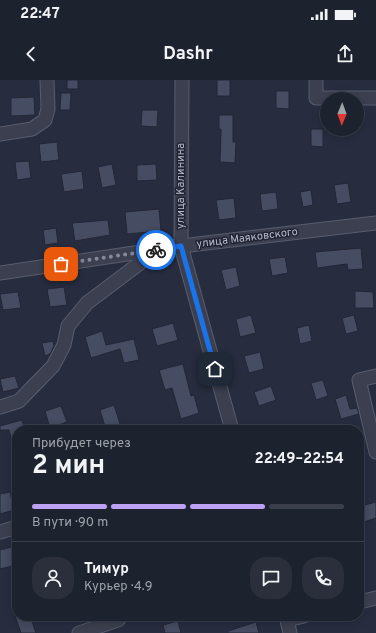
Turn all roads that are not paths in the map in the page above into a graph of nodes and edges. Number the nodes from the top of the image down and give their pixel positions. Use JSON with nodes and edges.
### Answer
{"nodes":[{"id":1,"x":47,"y":80,"type":"edge"},
{"id":2,"x":182,"y":80,"type":"edge"},
{"id":3,"x":316,"y":80,"type":"edge"},
{"id":4,"x":376,"y":98,"type":"edge"},
{"id":5,"x":0,"y":134,"type":"edge"},
{"id":6,"x":376,"y":223,"type":"edge"},
{"id":7,"x":181,"y":246,"type":"junction"},
{"id":8,"x":138,"y":253,"type":"junction"},
{"id":9,"x":0,"y":273,"type":"edge"},
{"id":10,"x":376,"y":376,"type":"edge"},
{"id":11,"x":0,"y":407,"type":"edge"},
{"id":12,"x":231,"y":425,"type":"edge"},
{"id":13,"x":376,"y":452,"type":"edge"},
{"id":14,"x":12,"y":529,"type":"edge"},
{"id":15,"x":0,"y":532,"type":"edge"},
{"id":16,"x":376,"y":598,"type":"edge"},
{"id":17,"x":364,"y":601,"type":"edge"},
{"id":18,"x":115,"y":621,"type":"edge"},
{"id":19,"x":79,"y":633,"type":"edge"}],
"edges":[{"from":1,"to":5,"type":"street"},
{"from":2,"to":7,"type":"street","name":"улица Калинина"},
{"from":3,"to":4,"type":"street"},
{"from":6,"to":7,"type":"street","name":"улица Маяковского"},
{"from":7,"to":8,"type":"street","name":"улица Маяковского"},
{"from":7,"to":12,"type":"street","name":"улица Калинина"},
{"from":8,"to":9,"type":"street","name":"улица Маяковского"},
{"from":8,"to":11,"type":"street"},
{"from":10,"to":13,"type":"street"},
{"from":14,"to":15,"type":"street"},
{"from":16,"to":17,"type":"street"},
{"from":18,"to":19,"type":"street"}]}
